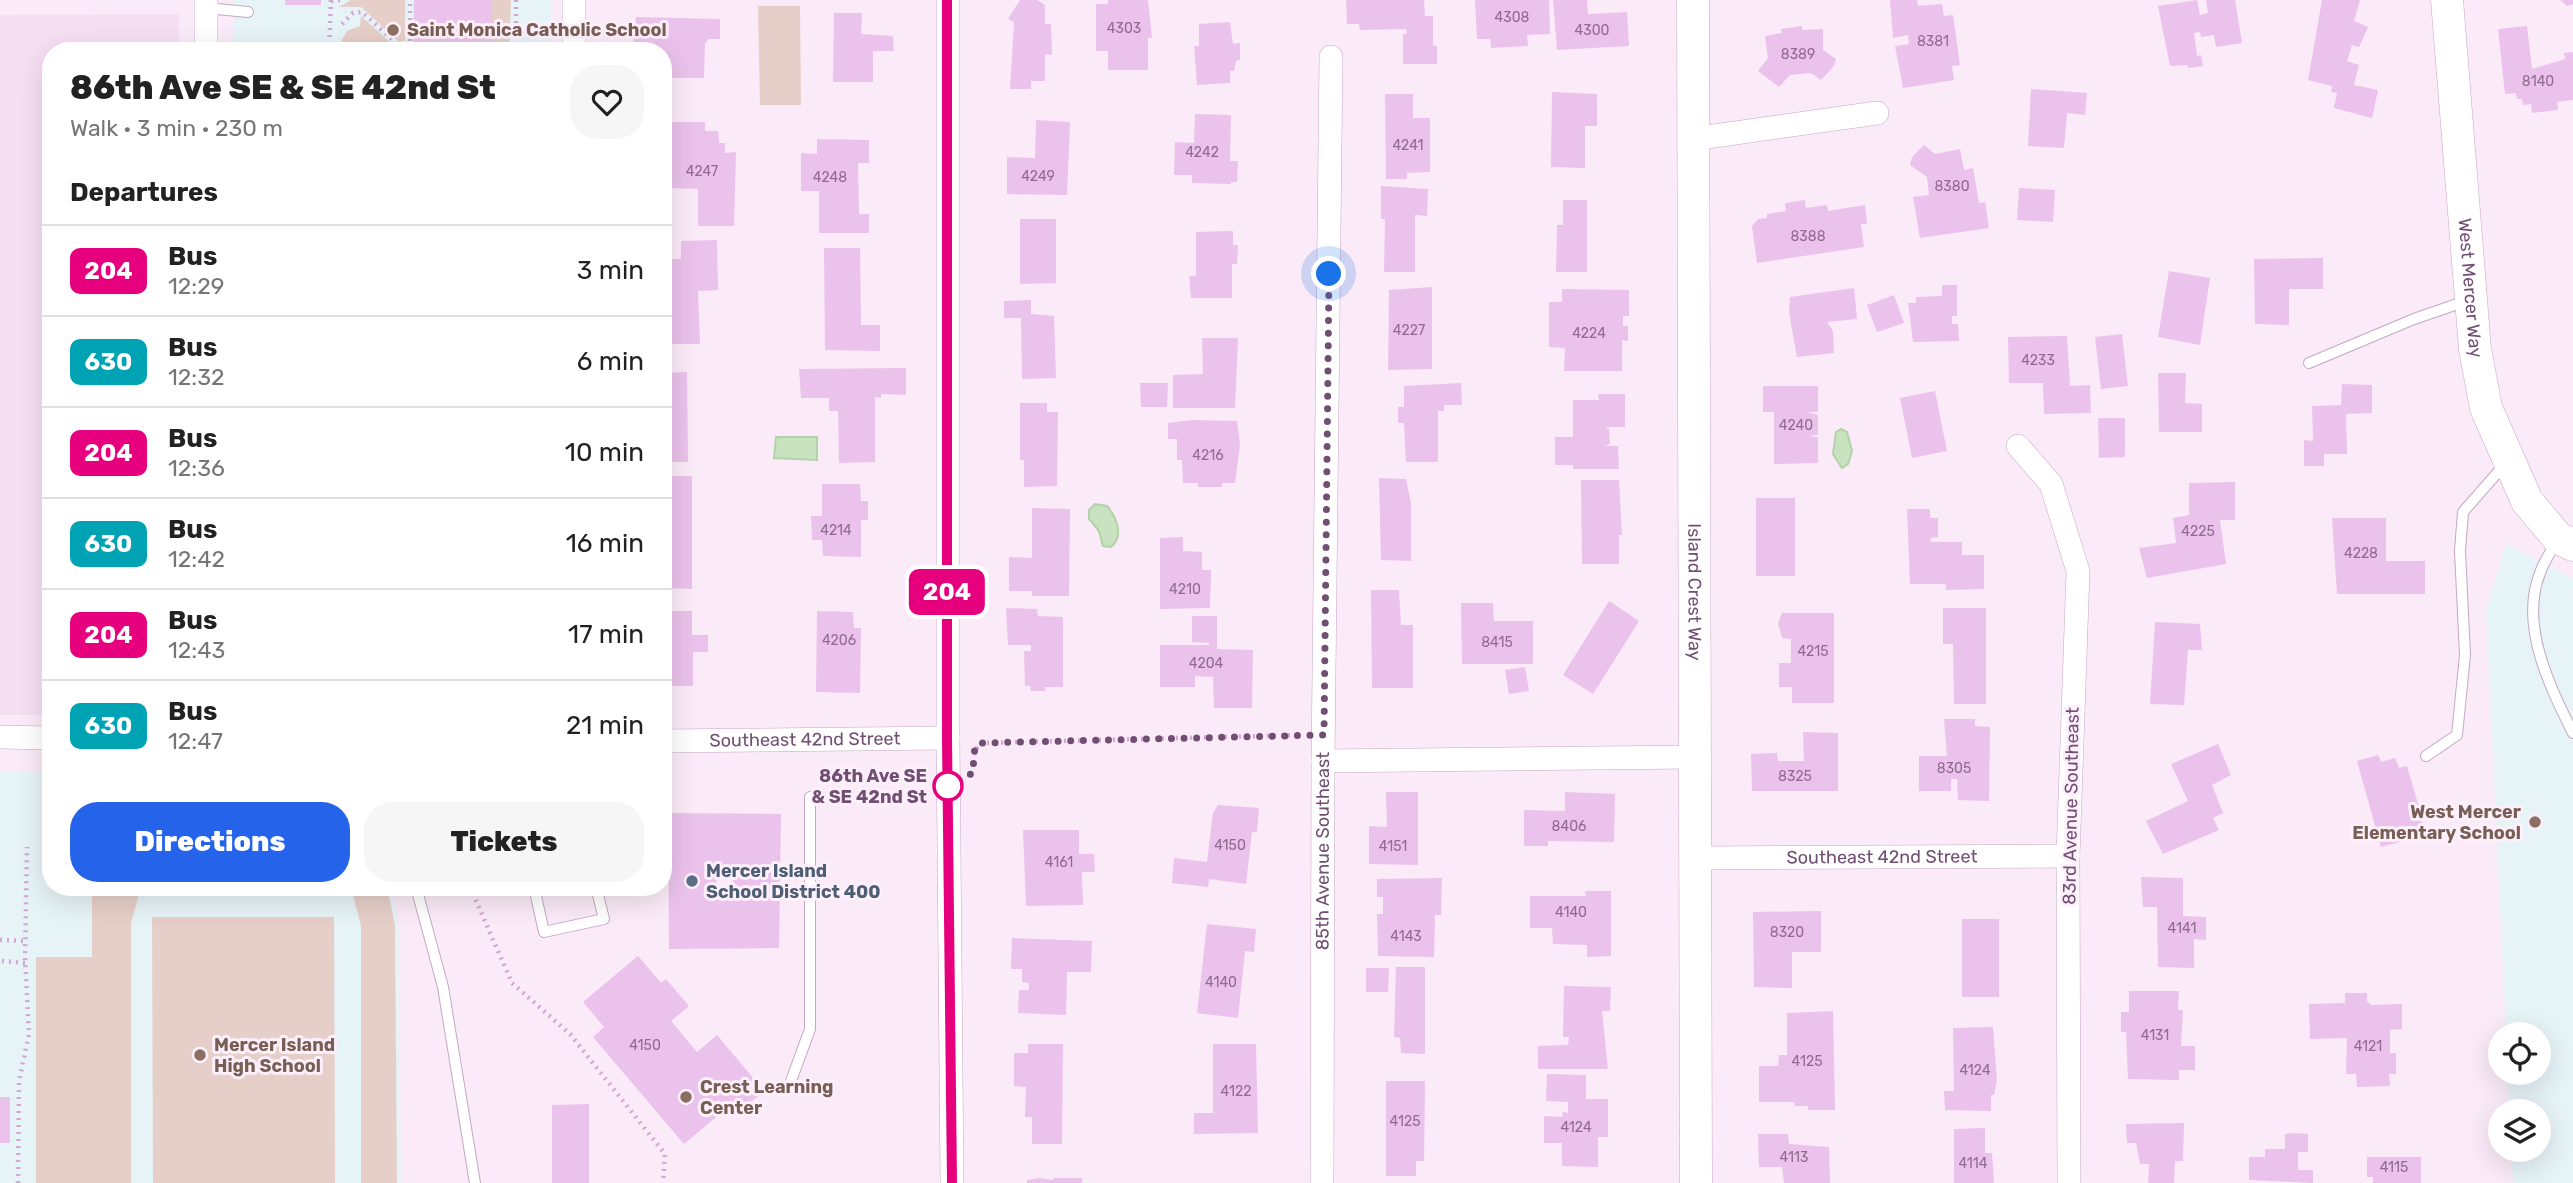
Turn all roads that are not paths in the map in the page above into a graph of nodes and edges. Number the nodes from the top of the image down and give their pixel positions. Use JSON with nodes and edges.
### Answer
{"nodes":[{"id":1,"x":574,"y":0,"type":"edge"},
{"id":2,"x":947,"y":0,"type":"edge"},
{"id":3,"x":1693,"y":0,"type":"edge"},
{"id":4,"x":2447,"y":0,"type":"edge"},
{"id":5,"x":206,"y":4,"type":"edge"},
{"id":6,"x":248,"y":12,"type":"dead end"},
{"id":7,"x":205,"y":42,"type":"edge"},
{"id":8,"x":574,"y":42,"type":"edge"},
{"id":9,"x":1331,"y":57,"type":"dead end"},
{"id":10,"x":1877,"y":113,"type":"dead end"},
{"id":11,"x":1693,"y":139,"type":"junction"},
{"id":12,"x":2471,"y":300,"type":"junction"},
{"id":13,"x":2309,"y":363,"type":"dead end"},
{"id":14,"x":2018,"y":446,"type":"dead end"},
{"id":15,"x":2508,"y":461,"type":"junction"},
{"id":16,"x":2566,"y":541,"type":"edge"},
{"id":17,"x":2573,"y":733,"type":"edge"},
{"id":18,"x":0,"y":737,"type":"edge"},
{"id":19,"x":42,"y":738,"type":"edge"},
{"id":20,"x":947,"y":738,"type":"junction"},
{"id":21,"x":672,"y":741,"type":"edge"},
{"id":22,"x":1693,"y":757,"type":"junction"},
{"id":23,"x":2426,"y":757,"type":"dead end"},
{"id":24,"x":1323,"y":761,"type":"junction"},
{"id":25,"x":810,"y":797,"type":"dead end"},
{"id":26,"x":2068,"y":856,"type":"junction"},
{"id":27,"x":1695,"y":858,"type":"junction"},
{"id":28,"x":418,"y":896,"type":"edge"},
{"id":29,"x":536,"y":896,"type":"edge"},
{"id":30,"x":598,"y":896,"type":"edge"},
{"id":31,"x":791,"y":1080,"type":"dead end"},
{"id":32,"x":475,"y":1183,"type":"edge"},
{"id":33,"x":952,"y":1183,"type":"edge"},
{"id":34,"x":1322,"y":1183,"type":"edge"},
{"id":35,"x":1696,"y":1183,"type":"edge"},
{"id":36,"x":2069,"y":1183,"type":"edge"}],
"edges":[{"from":1,"to":8,"type":"street"},
{"from":2,"to":20,"type":"street"},
{"from":3,"to":11,"type":"main road","name":"Island Crest Way"},
{"from":4,"to":12,"type":"main road","name":"West Mercer Way"},
{"from":5,"to":6,"type":"lane"},
{"from":5,"to":7,"type":"street"},
{"from":9,"to":24,"type":"street","name":"85th Avenue Southeast"},
{"from":10,"to":11,"type":"street"},
{"from":11,"to":22,"type":"main road","name":"Island Crest Way"},
{"from":12,"to":13,"type":"lane"},
{"from":12,"to":15,"type":"main road","name":"West Mercer Way"},
{"from":14,"to":26,"type":"street","name":"83rd Avenue Southeast"},
{"from":15,"to":16,"type":"main road","name":"West Mercer Way"},
{"from":15,"to":23,"type":"lane"},
{"from":16,"to":17,"type":"lane"},
{"from":18,"to":19,"type":"street"},
{"from":20,"to":21,"type":"street","name":"Southeast 42nd Street"},
{"from":20,"to":33,"type":"street"},
{"from":22,"to":24,"type":"street"},
{"from":22,"to":27,"type":"main road","name":"Island Crest Way"},
{"from":24,"to":34,"type":"street","name":"85th Avenue Southeast"},
{"from":25,"to":31,"type":"lane"},
{"from":26,"to":27,"type":"street","name":"Southeast 42nd Street"},
{"from":26,"to":36,"type":"street","name":"83rd Avenue Southeast"},
{"from":27,"to":35,"type":"main road","name":"Island Crest Way"},
{"from":28,"to":32,"type":"lane"},
{"from":29,"to":30,"type":"lane"}]}
